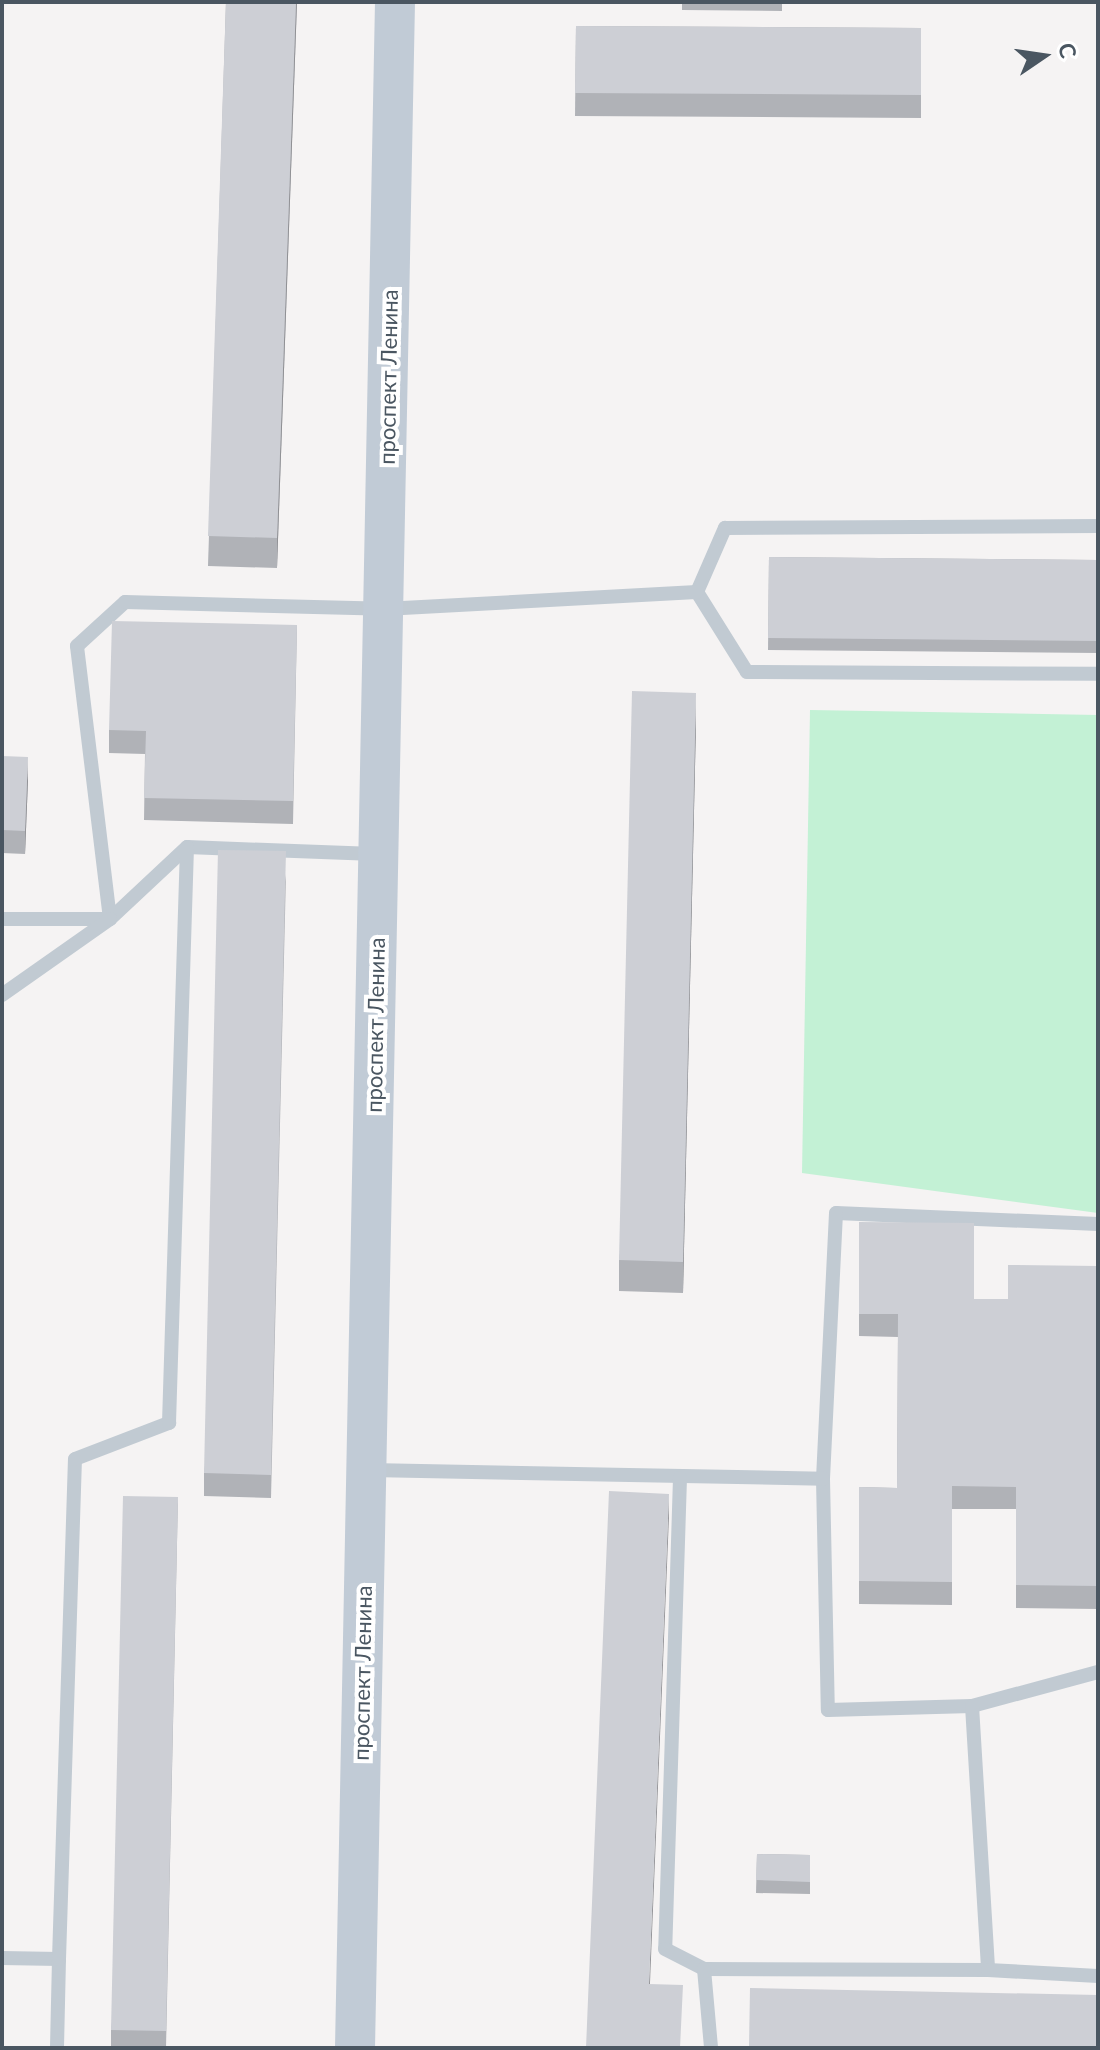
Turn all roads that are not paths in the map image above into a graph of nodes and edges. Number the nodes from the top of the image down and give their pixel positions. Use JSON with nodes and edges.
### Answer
{"nodes":[{"id":1,"x":395,"y":2,"type":"edge"},
{"id":2,"x":1098,"y":526,"type":"edge"},
{"id":3,"x":697,"y":592,"type":"junction"},
{"id":4,"x":384,"y":609,"type":"junction"},
{"id":5,"x":1098,"y":674,"type":"edge"},
{"id":6,"x":187,"y":847,"type":"junction"},
{"id":7,"x":379,"y":854,"type":"junction"},
{"id":8,"x":2,"y":919,"type":"edge"},
{"id":9,"x":110,"y":919,"type":"junction"},
{"id":10,"x":2,"y":995,"type":"edge"},
{"id":11,"x":1098,"y":1224,"type":"edge"},
{"id":12,"x":366,"y":1470,"type":"junction"},
{"id":13,"x":680,"y":1478,"type":"junction"},
{"id":14,"x":823,"y":1479,"type":"junction"},
{"id":15,"x":1098,"y":1672,"type":"edge"},
{"id":16,"x":972,"y":1706,"type":"junction"},
{"id":17,"x":2,"y":1958,"type":"edge"},
{"id":18,"x":59,"y":1959,"type":"junction"},
{"id":19,"x":704,"y":1969,"type":"junction"},
{"id":20,"x":988,"y":1970,"type":"junction"},
{"id":21,"x":1098,"y":1976,"type":"edge"},
{"id":22,"x":57,"y":2048,"type":"edge"},
{"id":23,"x":355,"y":2048,"type":"edge"},
{"id":24,"x":711,"y":2048,"type":"edge"}],
"edges":[{"from":1,"to":4,"type":"street","name":"проспект Ленина"},
{"from":2,"to":3,"type":"lane"},
{"from":3,"to":4,"type":"lane"},
{"from":3,"to":5,"type":"lane"},
{"from":4,"to":7,"type":"street","name":"проспект Ленина"},
{"from":4,"to":9,"type":"lane"},
{"from":6,"to":7,"type":"lane"},
{"from":6,"to":9,"type":"lane"},
{"from":6,"to":18,"type":"lane"},
{"from":7,"to":12,"type":"street","name":"проспект Ленина"},
{"from":8,"to":9,"type":"lane"},
{"from":9,"to":10,"type":"lane"},
{"from":11,"to":14,"type":"lane"},
{"from":12,"to":13,"type":"lane"},
{"from":12,"to":23,"type":"street","name":"проспект Ленина"},
{"from":13,"to":14,"type":"lane"},
{"from":13,"to":19,"type":"lane"},
{"from":14,"to":16,"type":"lane"},
{"from":15,"to":16,"type":"lane"},
{"from":16,"to":20,"type":"lane"},
{"from":17,"to":18,"type":"lane"},
{"from":18,"to":22,"type":"lane"},
{"from":19,"to":20,"type":"lane"},
{"from":19,"to":24,"type":"lane"},
{"from":20,"to":21,"type":"lane"}]}
